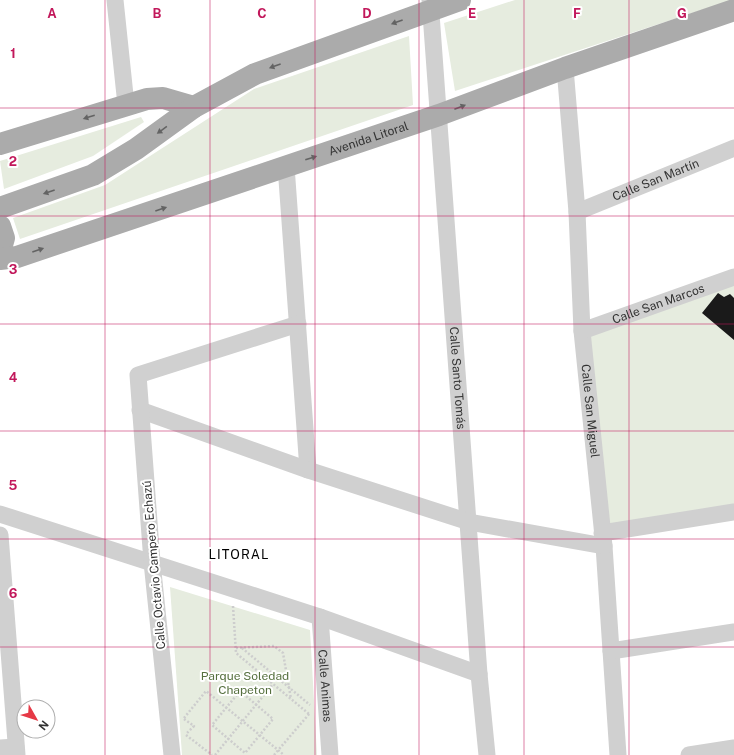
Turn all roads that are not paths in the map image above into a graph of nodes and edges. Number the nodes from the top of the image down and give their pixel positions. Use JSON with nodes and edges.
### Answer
{"nodes":[{"id":1,"x":115,"y":0,"type":"edge"},
{"id":2,"x":460,"y":0,"type":"edge"},
{"id":3,"x":430,"y":5,"type":"edge"},
{"id":4,"x":734,"y":10,"type":"edge"},
{"id":5,"x":565,"y":68,"type":"junction"},
{"id":6,"x":126,"y":105,"type":"junction"},
{"id":7,"x":194,"y":106,"type":"junction"},
{"id":8,"x":439,"y":115,"type":"junction"},
{"id":9,"x":0,"y":144,"type":"edge"},
{"id":10,"x":734,"y":148,"type":"edge"},
{"id":11,"x":286,"y":166,"type":"junction"},
{"id":12,"x":0,"y":208,"type":"edge"},
{"id":13,"x":577,"y":212,"type":"junction"},
{"id":14,"x":0,"y":226,"type":"edge"},
{"id":15,"x":0,"y":252,"type":"edge"},
{"id":16,"x":0,"y":259,"type":"edge"},
{"id":17,"x":734,"y":277,"type":"edge"},
{"id":18,"x":298,"y":324,"type":"junction"},
{"id":19,"x":582,"y":331,"type":"junction"},
{"id":20,"x":140,"y":410,"type":"junction"},
{"id":21,"x":308,"y":470,"type":"junction"},
{"id":22,"x":734,"y":512,"type":"edge"},
{"id":23,"x":0,"y":514,"type":"edge"},
{"id":24,"x":469,"y":522,"type":"junction"},
{"id":25,"x":603,"y":539,"type":"junction"},
{"id":26,"x":0,"y":540,"type":"edge"},
{"id":27,"x":152,"y":562,"type":"junction"},
{"id":28,"x":320,"y":617,"type":"junction"},
{"id":29,"x":734,"y":632,"type":"edge"},
{"id":30,"x":4,"y":650,"type":"edge"},
{"id":31,"x":611,"y":651,"type":"junction"},
{"id":32,"x":480,"y":674,"type":"junction"},
{"id":33,"x":734,"y":748,"type":"edge"},
{"id":34,"x":11,"y":750,"type":"edge"},
{"id":35,"x":172,"y":755,"type":"edge"},
{"id":36,"x":330,"y":755,"type":"edge"},
{"id":37,"x":487,"y":755,"type":"edge"},
{"id":38,"x":618,"y":755,"type":"edge"},
{"id":39,"x":689,"y":755,"type":"edge"}],
"edges":[{"from":1,"to":6,"type":"street"},
{"from":2,"to":3,"type":"main road"},
{"from":3,"to":7,"type":"main road","one_way":true},
{"from":3,"to":8,"type":"street","name":"Calle Santo Tomás"},
{"from":4,"to":5,"type":"main road","name":"Avenida Litoral"},
{"from":8,"to":5,"type":"main road","name":"Avenida Litoral","one_way":true},
{"from":5,"to":13,"type":"street","name":"Calle San Miguel"},
{"from":6,"to":7,"type":"main road"},
{"from":6,"to":9,"type":"main road","one_way":true},
{"from":7,"to":12,"type":"main road","one_way":true},
{"from":11,"to":8,"type":"main road","name":"Avenida Litoral","one_way":true},
{"from":8,"to":24,"type":"street","name":"Calle Santo Tomás"},
{"from":10,"to":13,"type":"street","name":"Calle San Martín"},
{"from":16,"to":11,"type":"main road","name":"Avenida Litoral","one_way":true},
{"from":11,"to":18,"type":"street"},
{"from":13,"to":19,"type":"street","name":"Calle San Miguel"},
{"from":14,"to":15,"type":"main road"},
{"from":17,"to":19,"type":"street","name":"Calle San Marcos"},
{"from":18,"to":20,"type":"street","name":"Calle Octavio Campero Echazú"},
{"from":18,"to":21,"type":"street"},
{"from":19,"to":25,"type":"street","name":"Calle San Miguel"},
{"from":20,"to":21,"type":"street"},
{"from":20,"to":27,"type":"street","name":"Calle Octavio Campero Echazú"},
{"from":21,"to":24,"type":"street"},
{"from":22,"to":25,"type":"street"},
{"from":23,"to":27,"type":"street"},
{"from":24,"to":25,"type":"street"},
{"from":24,"to":32,"type":"street","name":"Calle Santo Tomás"},
{"from":25,"to":31,"type":"street","name":"Calle San Miguel"},
{"from":26,"to":30,"type":"street"},
{"from":27,"to":28,"type":"street"},
{"from":27,"to":35,"type":"street","name":"Calle Octavio Campero Echazú"},
{"from":28,"to":32,"type":"street"},
{"from":28,"to":36,"type":"street","name":"Calle Animas"},
{"from":29,"to":31,"type":"street"},
{"from":30,"to":34,"type":"street"},
{"from":31,"to":38,"type":"street","name":"Calle San Miguel"},
{"from":32,"to":37,"type":"street","name":"Calle Santo Tomás"},
{"from":33,"to":39,"type":"street"}]}
